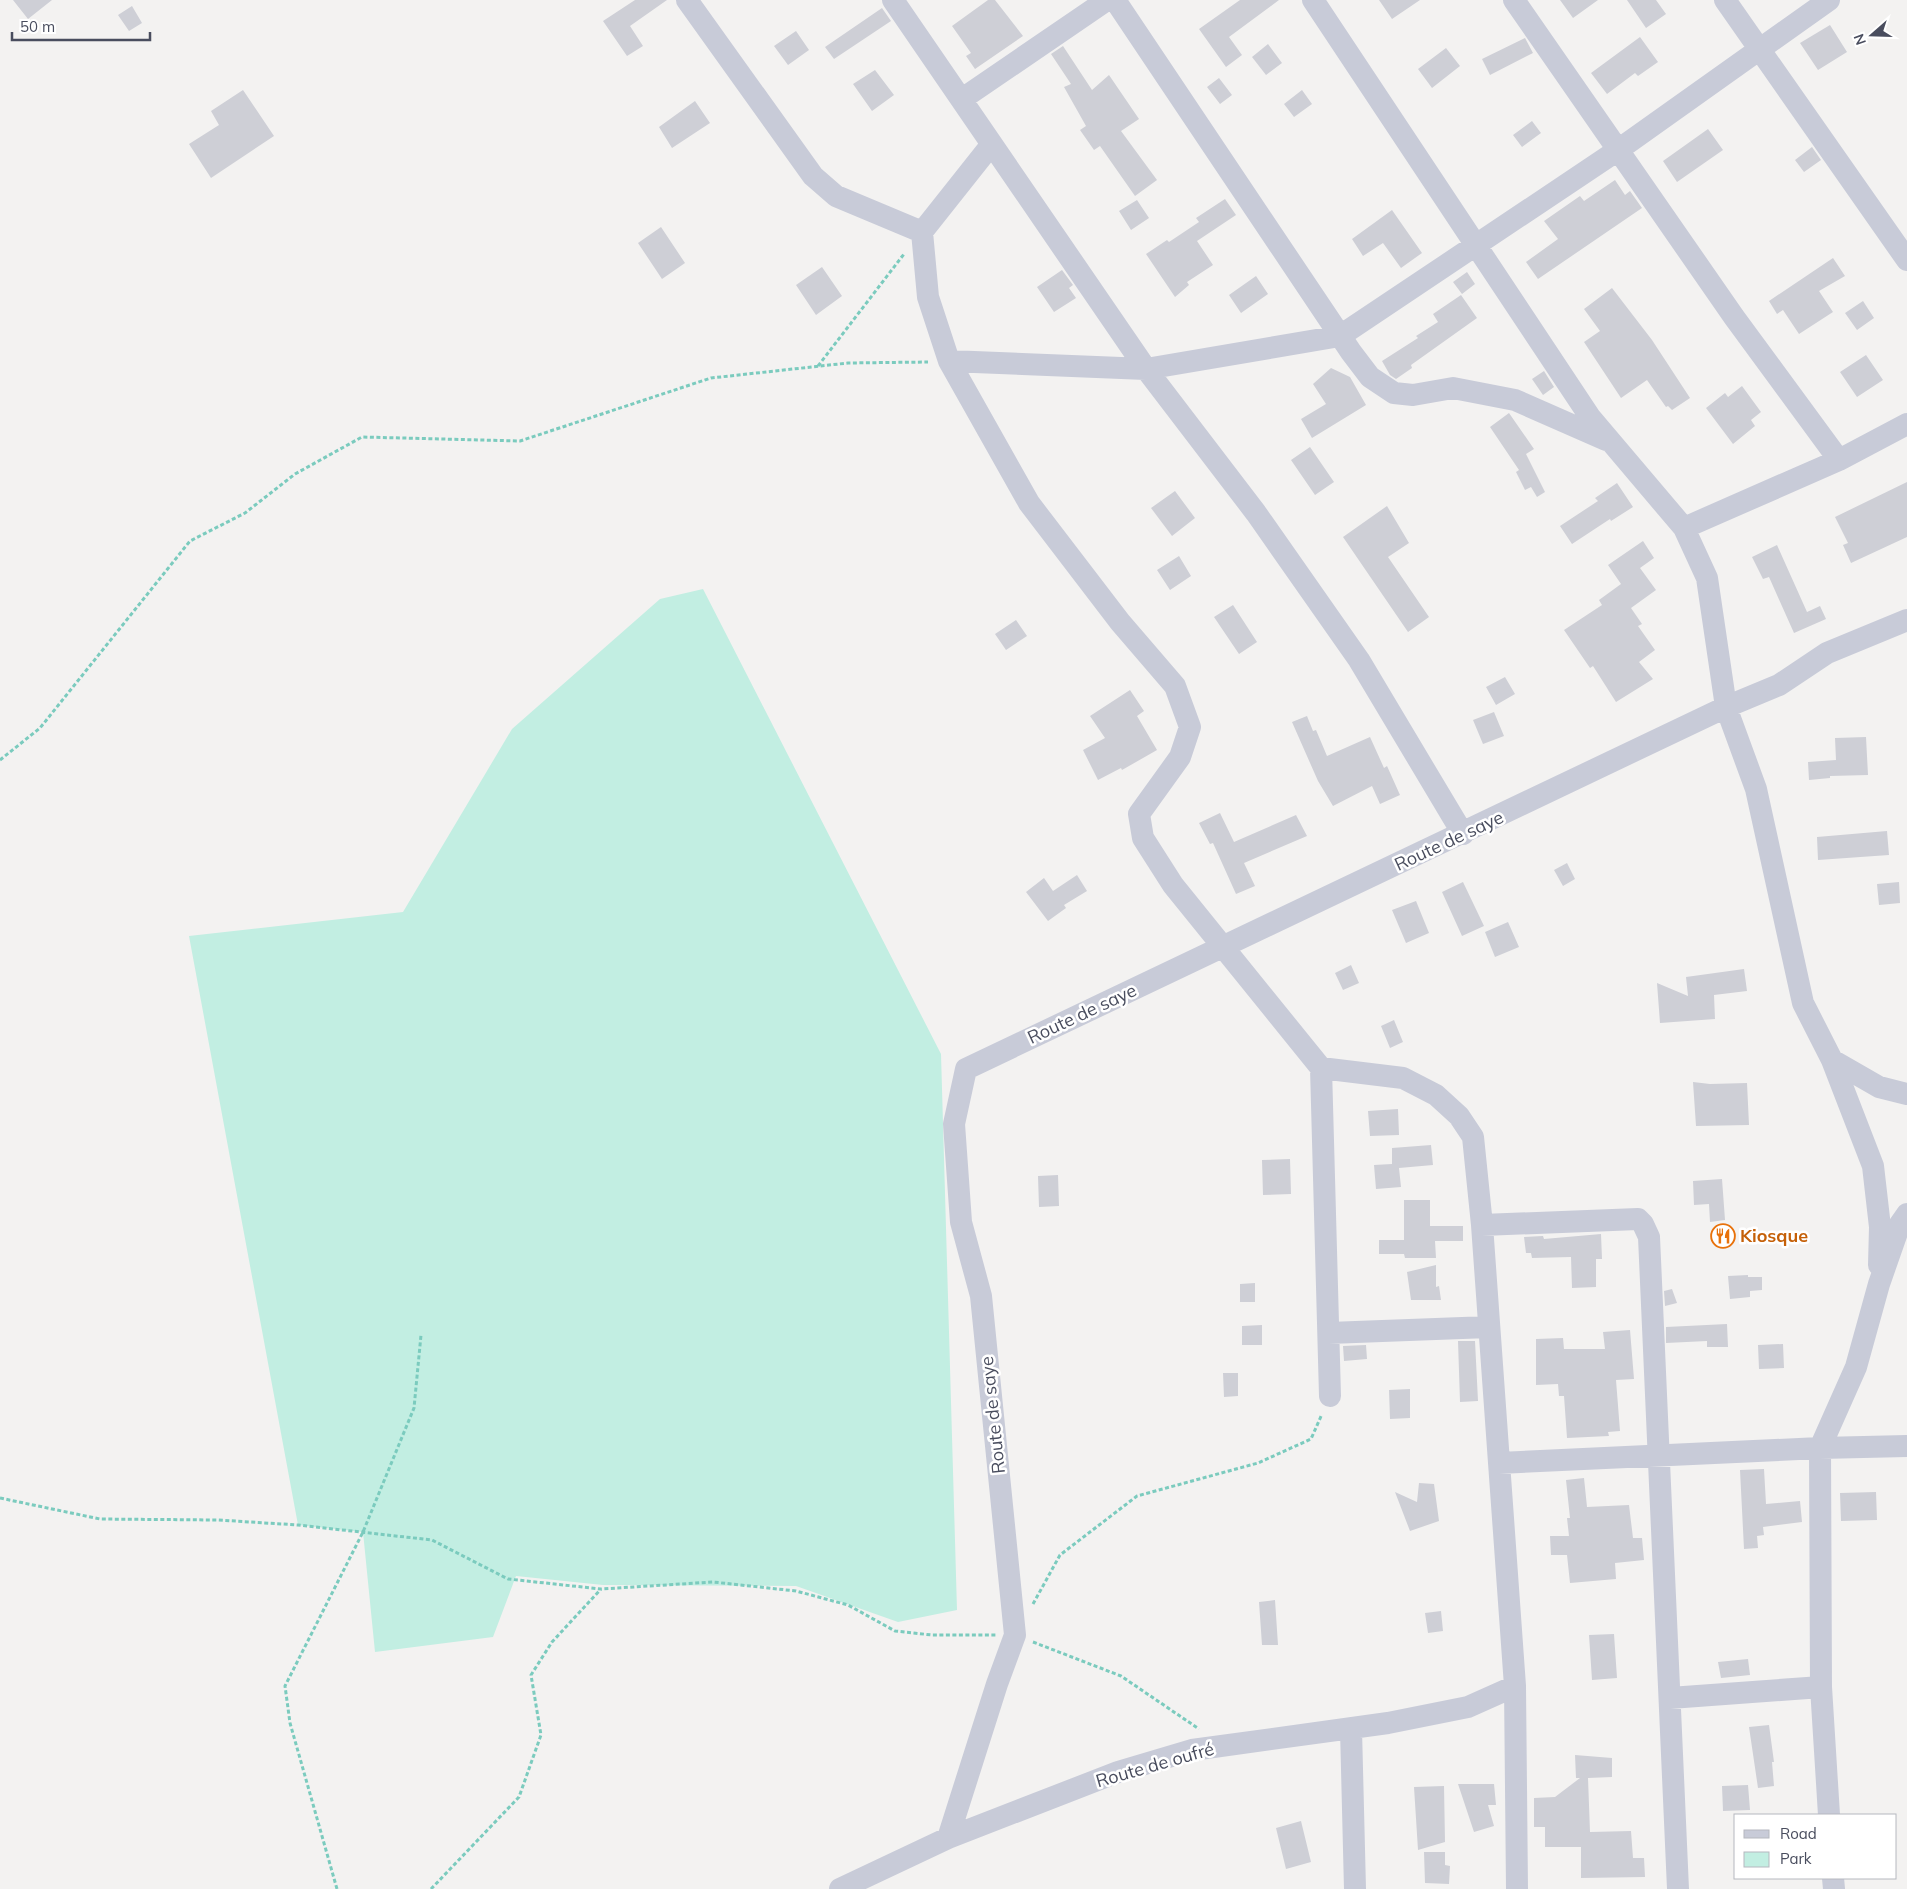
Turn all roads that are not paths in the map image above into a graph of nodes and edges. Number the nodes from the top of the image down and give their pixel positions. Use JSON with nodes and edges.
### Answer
{"nodes":[{"id":1,"x":687,"y":0,"type":"edge"},
{"id":2,"x":893,"y":0,"type":"edge"},
{"id":3,"x":1313,"y":0,"type":"edge"},
{"id":4,"x":1514,"y":0,"type":"edge"},
{"id":5,"x":1725,"y":0,"type":"edge"},
{"id":6,"x":1829,"y":0,"type":"edge"},
{"id":7,"x":1104,"y":2,"type":"edge"},
{"id":8,"x":1760,"y":50,"type":"junction"},
{"id":9,"x":962,"y":99,"type":"junction"},
{"id":10,"x":992,"y":145,"type":"junction"},
{"id":11,"x":1618,"y":150,"type":"junction"},
{"id":12,"x":922,"y":232,"type":"junction"},
{"id":13,"x":1476,"y":246,"type":"junction"},
{"id":14,"x":1907,"y":260,"type":"edge"},
{"id":15,"x":1340,"y":336,"type":"junction"},
{"id":16,"x":949,"y":361,"type":"junction"},
{"id":17,"x":1146,"y":369,"type":"junction"},
{"id":18,"x":1907,"y":424,"type":"edge"},
{"id":19,"x":1611,"y":442,"type":"junction"},
{"id":20,"x":1839,"y":460,"type":"junction"},
{"id":21,"x":1684,"y":528,"type":"junction"},
{"id":22,"x":1907,"y":620,"type":"edge"},
{"id":23,"x":1726,"y":707,"type":"junction"},
{"id":24,"x":1463,"y":834,"type":"junction"},
{"id":25,"x":1223,"y":947,"type":"junction"},
{"id":26,"x":1832,"y":1060,"type":"junction"},
{"id":27,"x":1321,"y":1068,"type":"junction"},
{"id":28,"x":1907,"y":1094,"type":"edge"},
{"id":29,"x":1907,"y":1214,"type":"edge"},
{"id":30,"x":1482,"y":1225,"type":"junction"},
{"id":31,"x":1879,"y":1284,"type":"junction"},
{"id":32,"x":1489,"y":1327,"type":"junction"},
{"id":33,"x":1329,"y":1334,"type":"junction"},
{"id":34,"x":1330,"y":1396,"type":"road end"},
{"id":35,"x":1907,"y":1446,"type":"edge"},
{"id":36,"x":1820,"y":1448,"type":"junction"},
{"id":37,"x":1657,"y":1456,"type":"junction"},
{"id":38,"x":1499,"y":1463,"type":"junction"},
{"id":39,"x":1515,"y":1686,"type":"junction"},
{"id":40,"x":1821,"y":1687,"type":"junction"},
{"id":41,"x":1670,"y":1698,"type":"junction"},
{"id":42,"x":1352,"y":1729,"type":"junction"},
{"id":43,"x":1829,"y":1814,"type":"edge"},
{"id":44,"x":948,"y":1838,"type":"junction"},
{"id":45,"x":840,"y":1889,"type":"edge"},
{"id":46,"x":1355,"y":1889,"type":"edge"},
{"id":47,"x":1517,"y":1889,"type":"edge"},
{"id":48,"x":1678,"y":1889,"type":"edge"}],
"edges":[{"from":1,"to":12,"type":"street"},
{"from":2,"to":9,"type":"street"},
{"from":3,"to":13,"type":"street"},
{"from":4,"to":11,"type":"street"},
{"from":5,"to":8,"type":"street"},
{"from":6,"to":8,"type":"street"},
{"from":7,"to":9,"type":"street"},
{"from":7,"to":15,"type":"street"},
{"from":8,"to":11,"type":"street"},
{"from":8,"to":14,"type":"street"},
{"from":9,"to":10,"type":"street"},
{"from":10,"to":12,"type":"street"},
{"from":10,"to":17,"type":"street"},
{"from":11,"to":13,"type":"street"},
{"from":11,"to":20,"type":"street"},
{"from":12,"to":16,"type":"street"},
{"from":13,"to":15,"type":"street"},
{"from":13,"to":19,"type":"street"},
{"from":15,"to":17,"type":"street"},
{"from":15,"to":19,"type":"street"},
{"from":16,"to":17,"type":"street"},
{"from":16,"to":25,"type":"street"},
{"from":17,"to":24,"type":"street"},
{"from":18,"to":20,"type":"street"},
{"from":19,"to":21,"type":"street"},
{"from":20,"to":21,"type":"street"},
{"from":21,"to":23,"type":"street"},
{"from":22,"to":23,"type":"street","name":"Route de saye"},
{"from":23,"to":24,"type":"street","name":"Route de saye"},
{"from":23,"to":26,"type":"street"},
{"from":24,"to":25,"type":"street","name":"Route de saye"},
{"from":25,"to":27,"type":"street"},
{"from":25,"to":44,"type":"street","name":"Route de saye"},
{"from":26,"to":28,"type":"street"},
{"from":26,"to":31,"type":"street"},
{"from":27,"to":30,"type":"street"},
{"from":27,"to":33,"type":"street"},
{"from":29,"to":31,"type":"street"},
{"from":30,"to":32,"type":"street"},
{"from":30,"to":37,"type":"street"},
{"from":31,"to":36,"type":"street"},
{"from":32,"to":33,"type":"street"},
{"from":32,"to":38,"type":"street"},
{"from":33,"to":34,"type":"street"},
{"from":35,"to":36,"type":"street"},
{"from":36,"to":37,"type":"street"},
{"from":36,"to":40,"type":"street"},
{"from":37,"to":38,"type":"street"},
{"from":37,"to":41,"type":"street"},
{"from":38,"to":39,"type":"street"},
{"from":39,"to":42,"type":"street","name":"Route de oufré"},
{"from":39,"to":47,"type":"street"},
{"from":40,"to":41,"type":"street"},
{"from":40,"to":43,"type":"street"},
{"from":41,"to":48,"type":"street"},
{"from":42,"to":44,"type":"street","name":"Route de oufré"},
{"from":42,"to":46,"type":"street"},
{"from":44,"to":45,"type":"street","name":"Route de oufré"}]}
